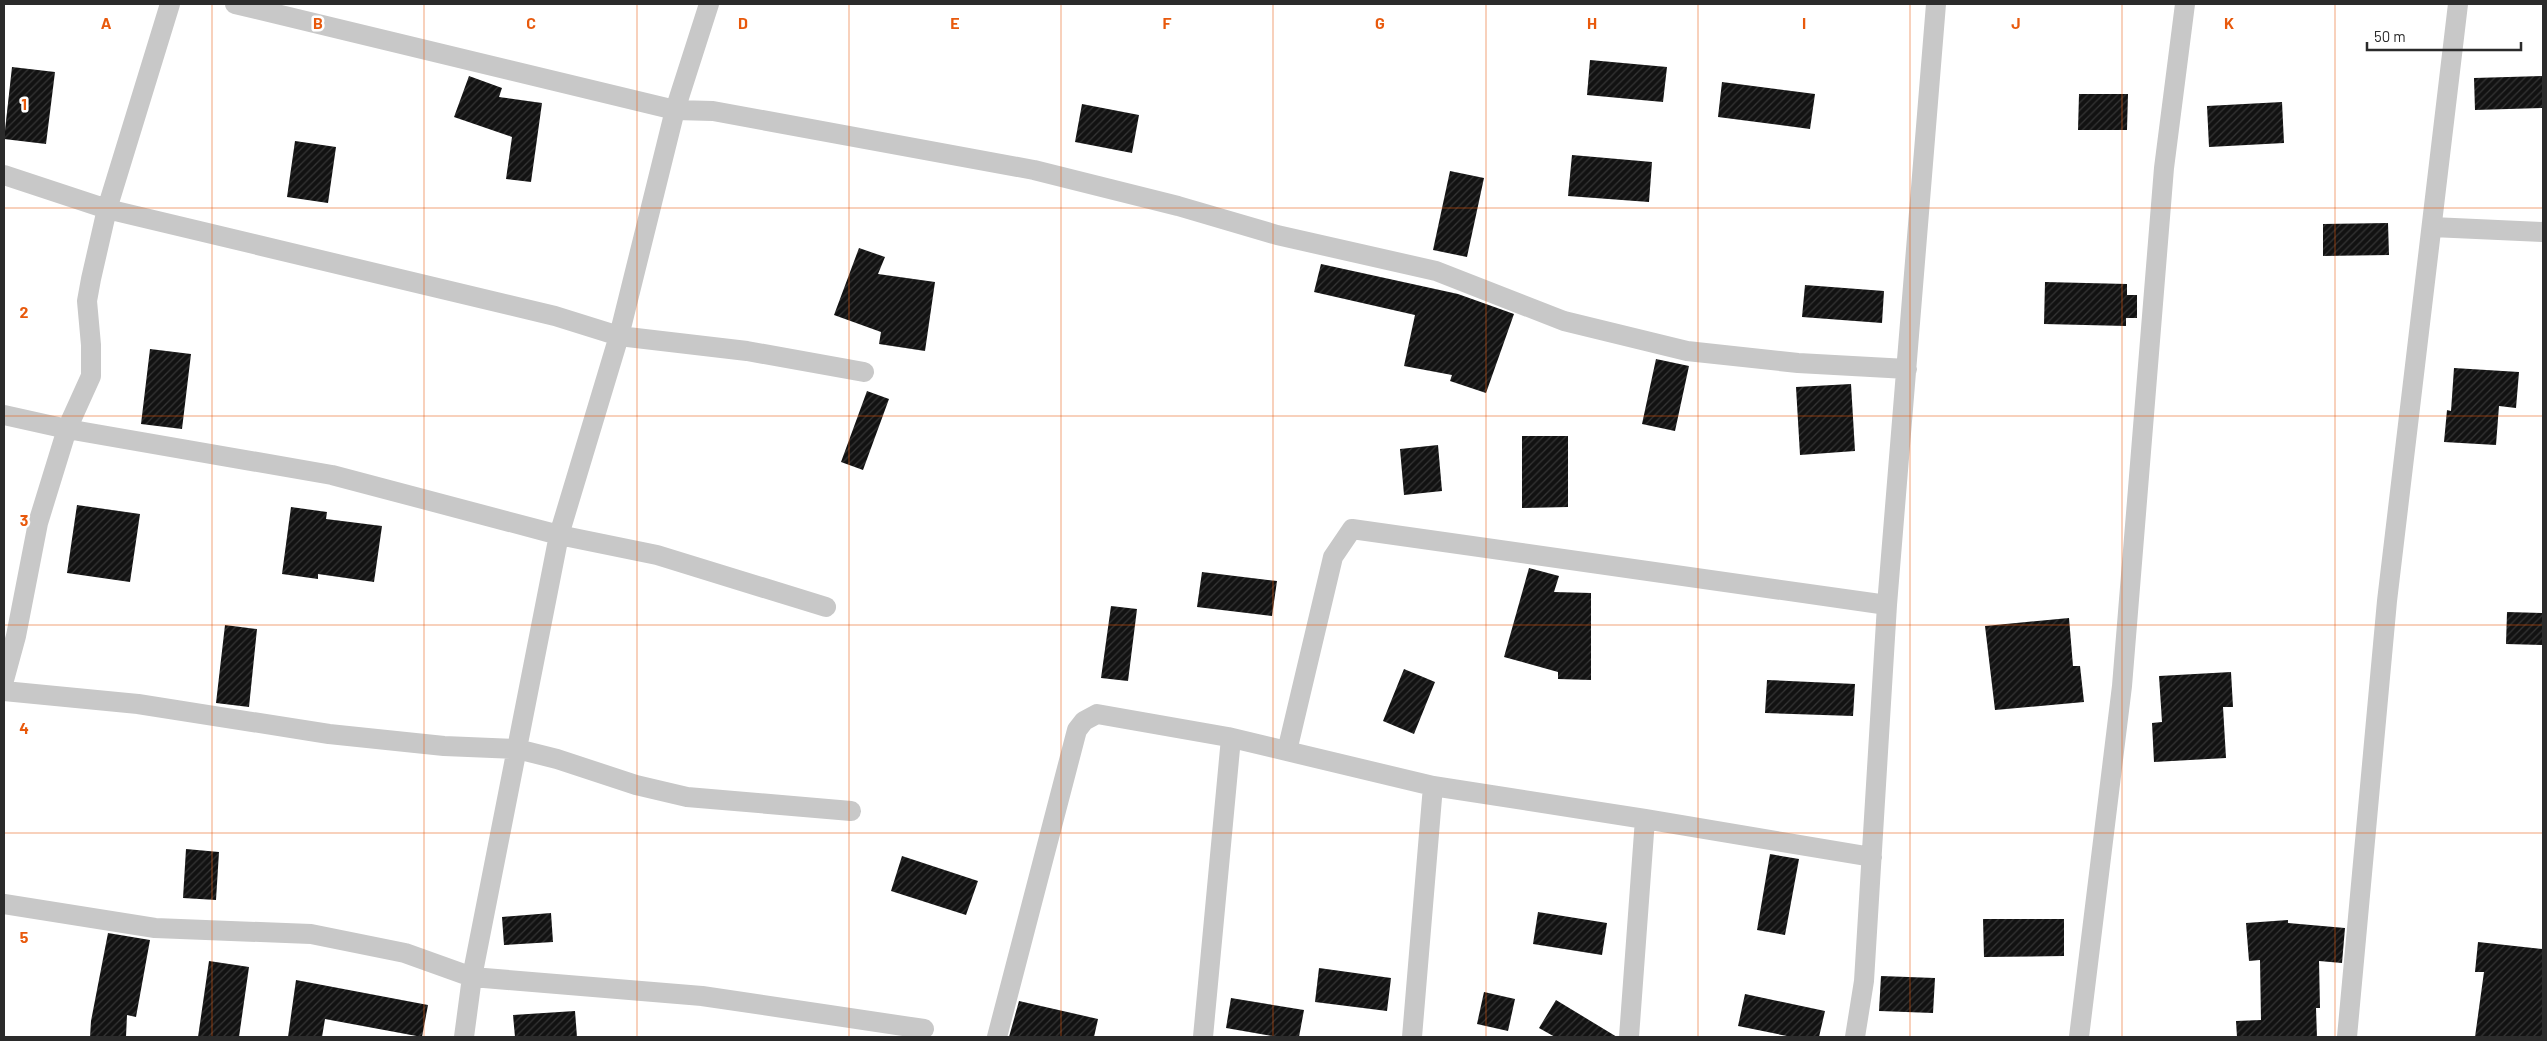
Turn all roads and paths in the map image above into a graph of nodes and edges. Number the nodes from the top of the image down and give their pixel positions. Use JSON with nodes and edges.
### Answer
{"nodes":[{"id":1,"x":170,"y":4,"type":"edge"},
{"id":2,"x":235,"y":4,"type":"edge"},
{"id":3,"x":710,"y":4,"type":"edge"},
{"id":4,"x":1936,"y":4,"type":"edge"},
{"id":5,"x":2185,"y":4,"type":"edge"},
{"id":6,"x":2458,"y":4,"type":"edge"},
{"id":7,"x":675,"y":110,"type":"junction"},
{"id":8,"x":4,"y":175,"type":"edge"},
{"id":9,"x":107,"y":209,"type":"junction"},
{"id":10,"x":2432,"y":227,"type":"junction"},
{"id":11,"x":2543,"y":232,"type":"edge"},
{"id":12,"x":619,"y":336,"type":"junction"},
{"id":13,"x":1907,"y":369,"type":"junction"},
{"id":14,"x":864,"y":372,"type":"dead end"},
{"id":15,"x":4,"y":415,"type":"edge"},
{"id":16,"x":67,"y":429,"type":"junction"},
{"id":17,"x":559,"y":535,"type":"junction"},
{"id":18,"x":1887,"y":605,"type":"junction"},
{"id":19,"x":826,"y":608,"type":"dead end"},
{"id":20,"x":10,"y":634,"type":"edge"},
{"id":21,"x":4,"y":680,"type":"edge"},
{"id":22,"x":4,"y":691,"type":"edge"},
{"id":23,"x":1232,"y":738,"type":"junction"},
{"id":24,"x":517,"y":749,"type":"junction"},
{"id":25,"x":1287,"y":751,"type":"junction"},
{"id":26,"x":1433,"y":786,"type":"junction"},
{"id":27,"x":851,"y":811,"type":"dead end"},
{"id":28,"x":1645,"y":819,"type":"junction"},
{"id":29,"x":1872,"y":857,"type":"junction"},
{"id":30,"x":4,"y":904,"type":"edge"},
{"id":31,"x":472,"y":977,"type":"junction"},
{"id":32,"x":924,"y":1028,"type":"dead end"},
{"id":33,"x":464,"y":1037,"type":"edge"},
{"id":34,"x":997,"y":1037,"type":"edge"},
{"id":35,"x":1203,"y":1037,"type":"edge"},
{"id":36,"x":1412,"y":1037,"type":"edge"},
{"id":37,"x":1629,"y":1037,"type":"edge"},
{"id":38,"x":1855,"y":1037,"type":"edge"},
{"id":39,"x":2079,"y":1037,"type":"edge"},
{"id":40,"x":2347,"y":1037,"type":"edge"}],
"edges":[{"from":1,"to":9,"type":"street"},
{"from":2,"to":7,"type":"street"},
{"from":3,"to":7,"type":"street"},
{"from":4,"to":13,"type":"street"},
{"from":5,"to":39,"type":"street"},
{"from":6,"to":10,"type":"street"},
{"from":7,"to":12,"type":"street"},
{"from":7,"to":13,"type":"street"},
{"from":8,"to":9,"type":"street"},
{"from":9,"to":12,"type":"street"},
{"from":9,"to":16,"type":"street"},
{"from":10,"to":11,"type":"street"},
{"from":10,"to":40,"type":"street"},
{"from":12,"to":14,"type":"street"},
{"from":12,"to":17,"type":"street"},
{"from":13,"to":18,"type":"street"},
{"from":15,"to":16,"type":"street"},
{"from":16,"to":17,"type":"street"},
{"from":16,"to":20,"type":"street"},
{"from":17,"to":19,"type":"street"},
{"from":17,"to":24,"type":"street"},
{"from":18,"to":25,"type":"street"},
{"from":18,"to":29,"type":"street"},
{"from":20,"to":21,"type":"street"},
{"from":22,"to":24,"type":"street"},
{"from":23,"to":25,"type":"street"},
{"from":23,"to":34,"type":"street"},
{"from":23,"to":35,"type":"street"},
{"from":24,"to":27,"type":"street"},
{"from":24,"to":31,"type":"street"},
{"from":25,"to":26,"type":"street"},
{"from":26,"to":28,"type":"street"},
{"from":26,"to":36,"type":"street"},
{"from":28,"to":29,"type":"street"},
{"from":28,"to":37,"type":"street"},
{"from":29,"to":38,"type":"street"},
{"from":30,"to":31,"type":"street"},
{"from":31,"to":32,"type":"street"},
{"from":31,"to":33,"type":"street"}]}
